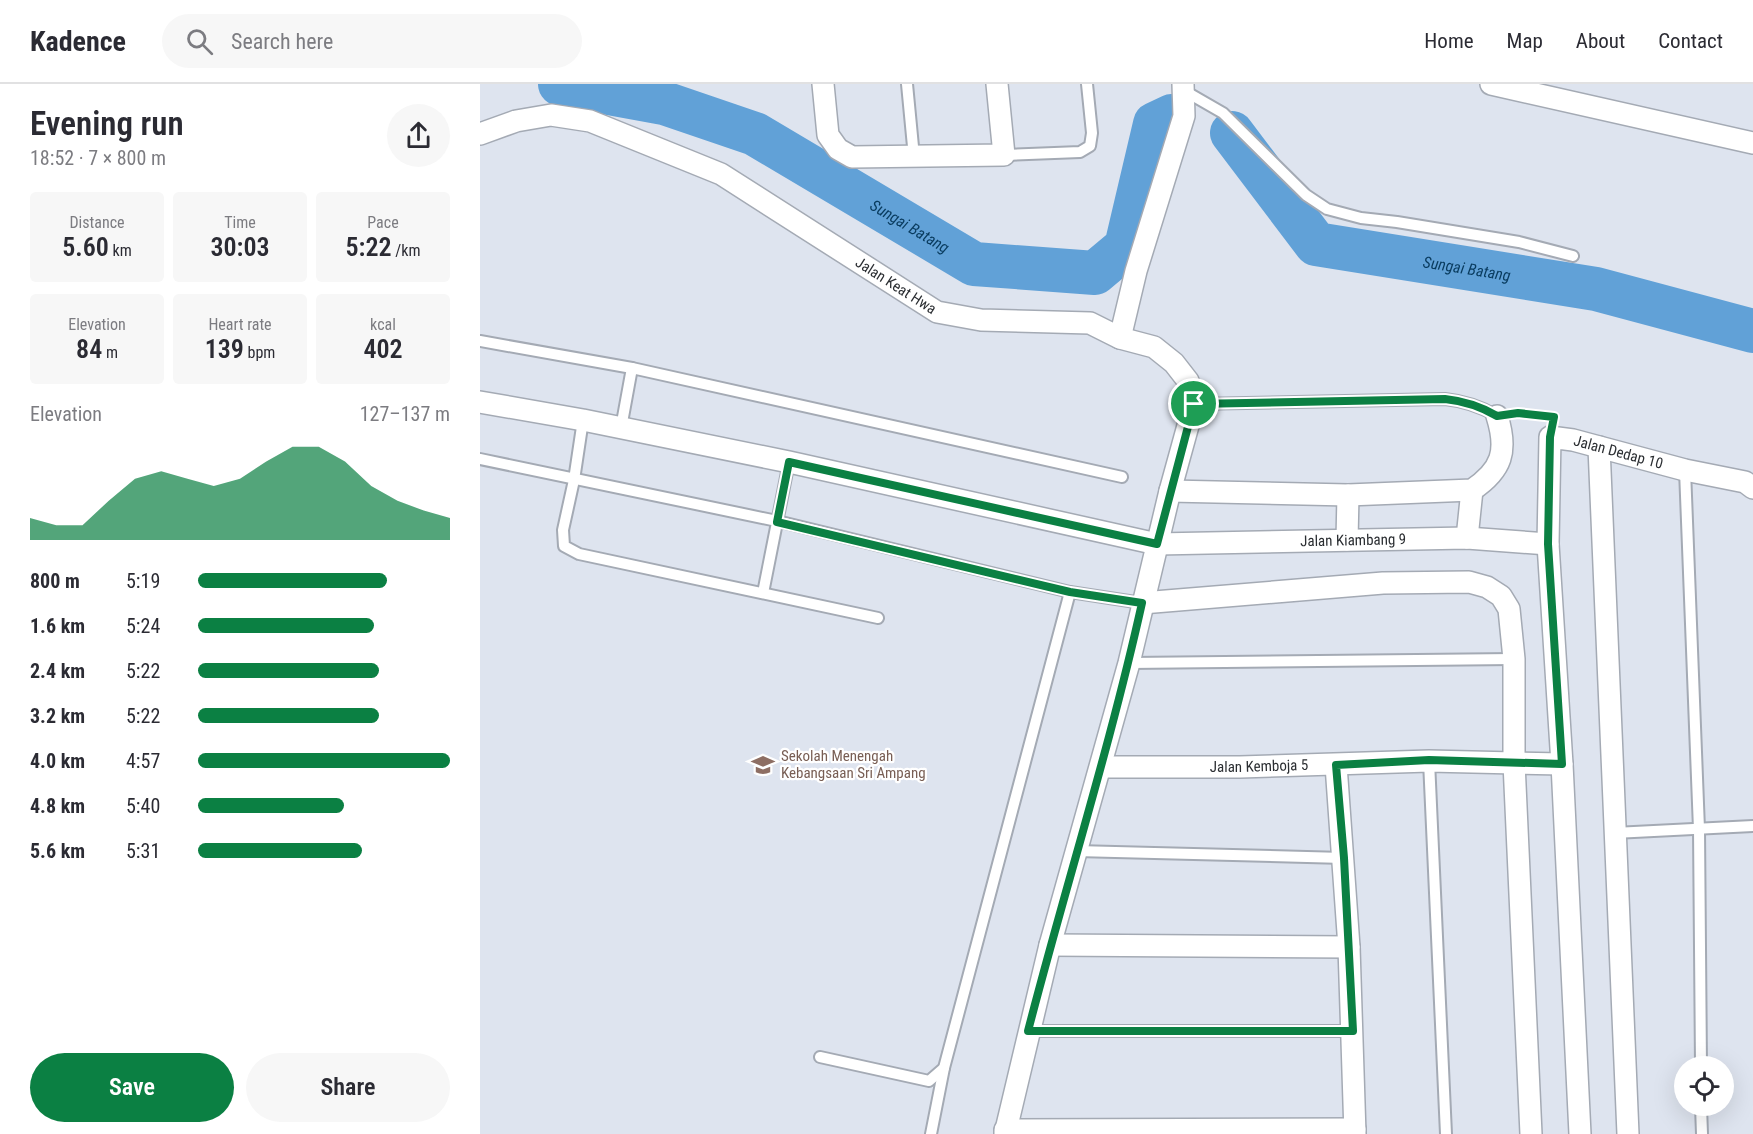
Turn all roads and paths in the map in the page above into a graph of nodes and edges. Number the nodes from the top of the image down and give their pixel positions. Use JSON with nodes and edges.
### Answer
{"nodes":[{"id":1,"x":824,"y":84,"type":"edge"},
{"id":2,"x":906,"y":84,"type":"edge"},
{"id":3,"x":998,"y":84,"type":"edge"},
{"id":4,"x":1087,"y":84,"type":"edge"},
{"id":5,"x":1491,"y":84,"type":"edge"},
{"id":6,"x":1183,"y":87,"type":"edge"},
{"id":7,"x":480,"y":134,"type":"edge"},
{"id":8,"x":1753,"y":143,"type":"edge"},
{"id":9,"x":1004,"y":155,"type":"junction"},
{"id":10,"x":914,"y":157,"type":"junction"},
{"id":11,"x":1573,"y":256,"type":"dead end"},
{"id":12,"x":1120,"y":338,"type":"junction"},
{"id":13,"x":480,"y":341,"type":"edge"},
{"id":14,"x":632,"y":368,"type":"junction"},
{"id":15,"x":480,"y":402,"type":"edge"},
{"id":16,"x":1194,"y":404,"type":"junction"},
{"id":17,"x":1497,"y":416,"type":"junction"},
{"id":18,"x":583,"y":420,"type":"junction"},
{"id":19,"x":621,"y":428,"type":"junction"},
{"id":20,"x":1550,"y":437,"type":"junction"},
{"id":21,"x":1599,"y":447,"type":"junction"},
{"id":22,"x":480,"y":459,"type":"edge"},
{"id":23,"x":789,"y":462,"type":"junction"},
{"id":24,"x":1685,"y":470,"type":"junction"},
{"id":25,"x":1122,"y":477,"type":"dead end"},
{"id":26,"x":574,"y":480,"type":"junction"},
{"id":27,"x":1753,"y":488,"type":"edge"},
{"id":28,"x":1170,"y":490,"type":"junction"},
{"id":29,"x":1472,"y":490,"type":"junction"},
{"id":30,"x":1348,"y":495,"type":"junction"},
{"id":31,"x":777,"y":522,"type":"junction"},
{"id":32,"x":1467,"y":538,"type":"junction"},
{"id":33,"x":1347,"y":540,"type":"junction"},
{"id":34,"x":1157,"y":544,"type":"junction"},
{"id":35,"x":1548,"y":544,"type":"junction"},
{"id":36,"x":763,"y":592,"type":"junction"},
{"id":37,"x":1070,"y":592,"type":"junction"},
{"id":38,"x":1142,"y":603,"type":"junction"},
{"id":39,"x":878,"y":618,"type":"dead end"},
{"id":40,"x":1514,"y":659,"type":"junction"},
{"id":41,"x":1129,"y":663,"type":"junction"},
{"id":42,"x":1429,"y":760,"type":"junction"},
{"id":43,"x":1514,"y":763,"type":"junction"},
{"id":44,"x":1562,"y":764,"type":"junction"},
{"id":45,"x":1336,"y":765,"type":"junction"},
{"id":46,"x":1101,"y":767,"type":"junction"},
{"id":47,"x":1753,"y":826,"type":"edge"},
{"id":48,"x":1699,"y":829,"type":"junction"},
{"id":49,"x":1614,"y":833,"type":"junction"},
{"id":50,"x":1076,"y":851,"type":"junction"},
{"id":51,"x":1344,"y":858,"type":"junction"},
{"id":52,"x":1050,"y":945,"type":"junction"},
{"id":53,"x":1349,"y":947,"type":"junction"},
{"id":54,"x":1028,"y":1031,"type":"junction"},
{"id":55,"x":1353,"y":1031,"type":"junction"},
{"id":56,"x":1701,"y":1056,"type":"edge"},
{"id":57,"x":820,"y":1057,"type":"dead end"},
{"id":58,"x":944,"y":1068,"type":"junction"},
{"id":59,"x":1701,"y":1116,"type":"edge"},
{"id":60,"x":1355,"y":1131,"type":"edge"},
{"id":61,"x":1005,"y":1132,"type":"edge"},
{"id":62,"x":931,"y":1134,"type":"edge"},
{"id":63,"x":1446,"y":1134,"type":"edge"},
{"id":64,"x":1531,"y":1134,"type":"edge"},
{"id":65,"x":1580,"y":1134,"type":"edge"},
{"id":66,"x":1628,"y":1134,"type":"edge"},
{"id":67,"x":1702,"y":1134,"type":"edge"}],
"edges":[{"from":1,"to":10,"type":"street"},
{"from":2,"to":10,"type":"lane"},
{"from":3,"to":9,"type":"street"},
{"from":4,"to":9,"type":"lane"},
{"from":5,"to":8,"type":"street"},
{"from":6,"to":11,"type":"lane"},
{"from":6,"to":12,"type":"street"},
{"from":7,"to":12,"type":"street","name":"Jalan Keat Hwa"},
{"from":9,"to":10,"type":"street"},
{"from":12,"to":16,"type":"street","name":"Jalan Keat Hwa"},
{"from":13,"to":14,"type":"lane"},
{"from":14,"to":19,"type":"lane"},
{"from":14,"to":25,"type":"lane"},
{"from":15,"to":18,"type":"street","name":"Jalan Kiambang 9"},
{"from":16,"to":17,"type":"lane"},
{"from":16,"to":28,"type":"street"},
{"from":17,"to":20,"type":"path"},
{"from":17,"to":29,"type":"street"},
{"from":18,"to":19,"type":"street","name":"Jalan Kiambang 9"},
{"from":18,"to":26,"type":"lane"},
{"from":19,"to":23,"type":"street","name":"Jalan Kiambang 9"},
{"from":20,"to":21,"type":"street","name":"Jalan Dedap 10"},
{"from":20,"to":35,"type":"street","name":"Jalan Dedap 10"},
{"from":21,"to":24,"type":"street","name":"Jalan Dedap 10"},
{"from":21,"to":49,"type":"street"},
{"from":22,"to":26,"type":"lane"},
{"from":23,"to":31,"type":"lane"},
{"from":23,"to":34,"type":"street","name":"Jalan Kiambang 9"},
{"from":24,"to":27,"type":"street","name":"Jalan Dedap 10"},
{"from":24,"to":48,"type":"lane"},
{"from":26,"to":31,"type":"lane"},
{"from":26,"to":36,"type":"lane"},
{"from":28,"to":30,"type":"street"},
{"from":28,"to":34,"type":"street"},
{"from":29,"to":30,"type":"street"},
{"from":29,"to":32,"type":"street"},
{"from":30,"to":33,"type":"street"},
{"from":31,"to":36,"type":"lane"},
{"from":31,"to":37,"type":"lane"},
{"from":32,"to":33,"type":"street","name":"Jalan Kiambang 9"},
{"from":32,"to":35,"type":"street","name":"Jalan Kiambang 9"},
{"from":33,"to":34,"type":"street","name":"Jalan Kiambang 9"},
{"from":34,"to":38,"type":"street"},
{"from":35,"to":44,"type":"street","name":"Jalan Dedap 10"},
{"from":36,"to":39,"type":"lane"},
{"from":37,"to":38,"type":"lane"},
{"from":37,"to":58,"type":"lane"},
{"from":38,"to":40,"type":"street"},
{"from":38,"to":41,"type":"street"},
{"from":40,"to":41,"type":"lane"},
{"from":40,"to":43,"type":"street"},
{"from":41,"to":46,"type":"street"},
{"from":42,"to":43,"type":"street","name":"Jalan Kemboja 5"},
{"from":42,"to":45,"type":"street","name":"Jalan Kemboja 5"},
{"from":42,"to":63,"type":"lane"},
{"from":43,"to":44,"type":"street","name":"Jalan Kemboja 5"},
{"from":43,"to":64,"type":"street"},
{"from":44,"to":65,"type":"street","name":"Jalan Dedap 10"},
{"from":45,"to":46,"type":"street","name":"Jalan Kemboja 5"},
{"from":45,"to":51,"type":"street"},
{"from":46,"to":50,"type":"street"},
{"from":47,"to":48,"type":"lane"},
{"from":48,"to":49,"type":"lane"},
{"from":48,"to":56,"type":"lane"},
{"from":49,"to":66,"type":"street"},
{"from":50,"to":51,"type":"lane"},
{"from":50,"to":52,"type":"street"},
{"from":51,"to":53,"type":"street"},
{"from":52,"to":53,"type":"street"},
{"from":52,"to":54,"type":"street"},
{"from":53,"to":55,"type":"street"},
{"from":54,"to":55,"type":"lane"},
{"from":54,"to":61,"type":"street"},
{"from":55,"to":60,"type":"street"},
{"from":57,"to":58,"type":"lane"},
{"from":58,"to":62,"type":"lane"},
{"from":59,"to":67,"type":"lane"},
{"from":60,"to":61,"type":"street"}]}
